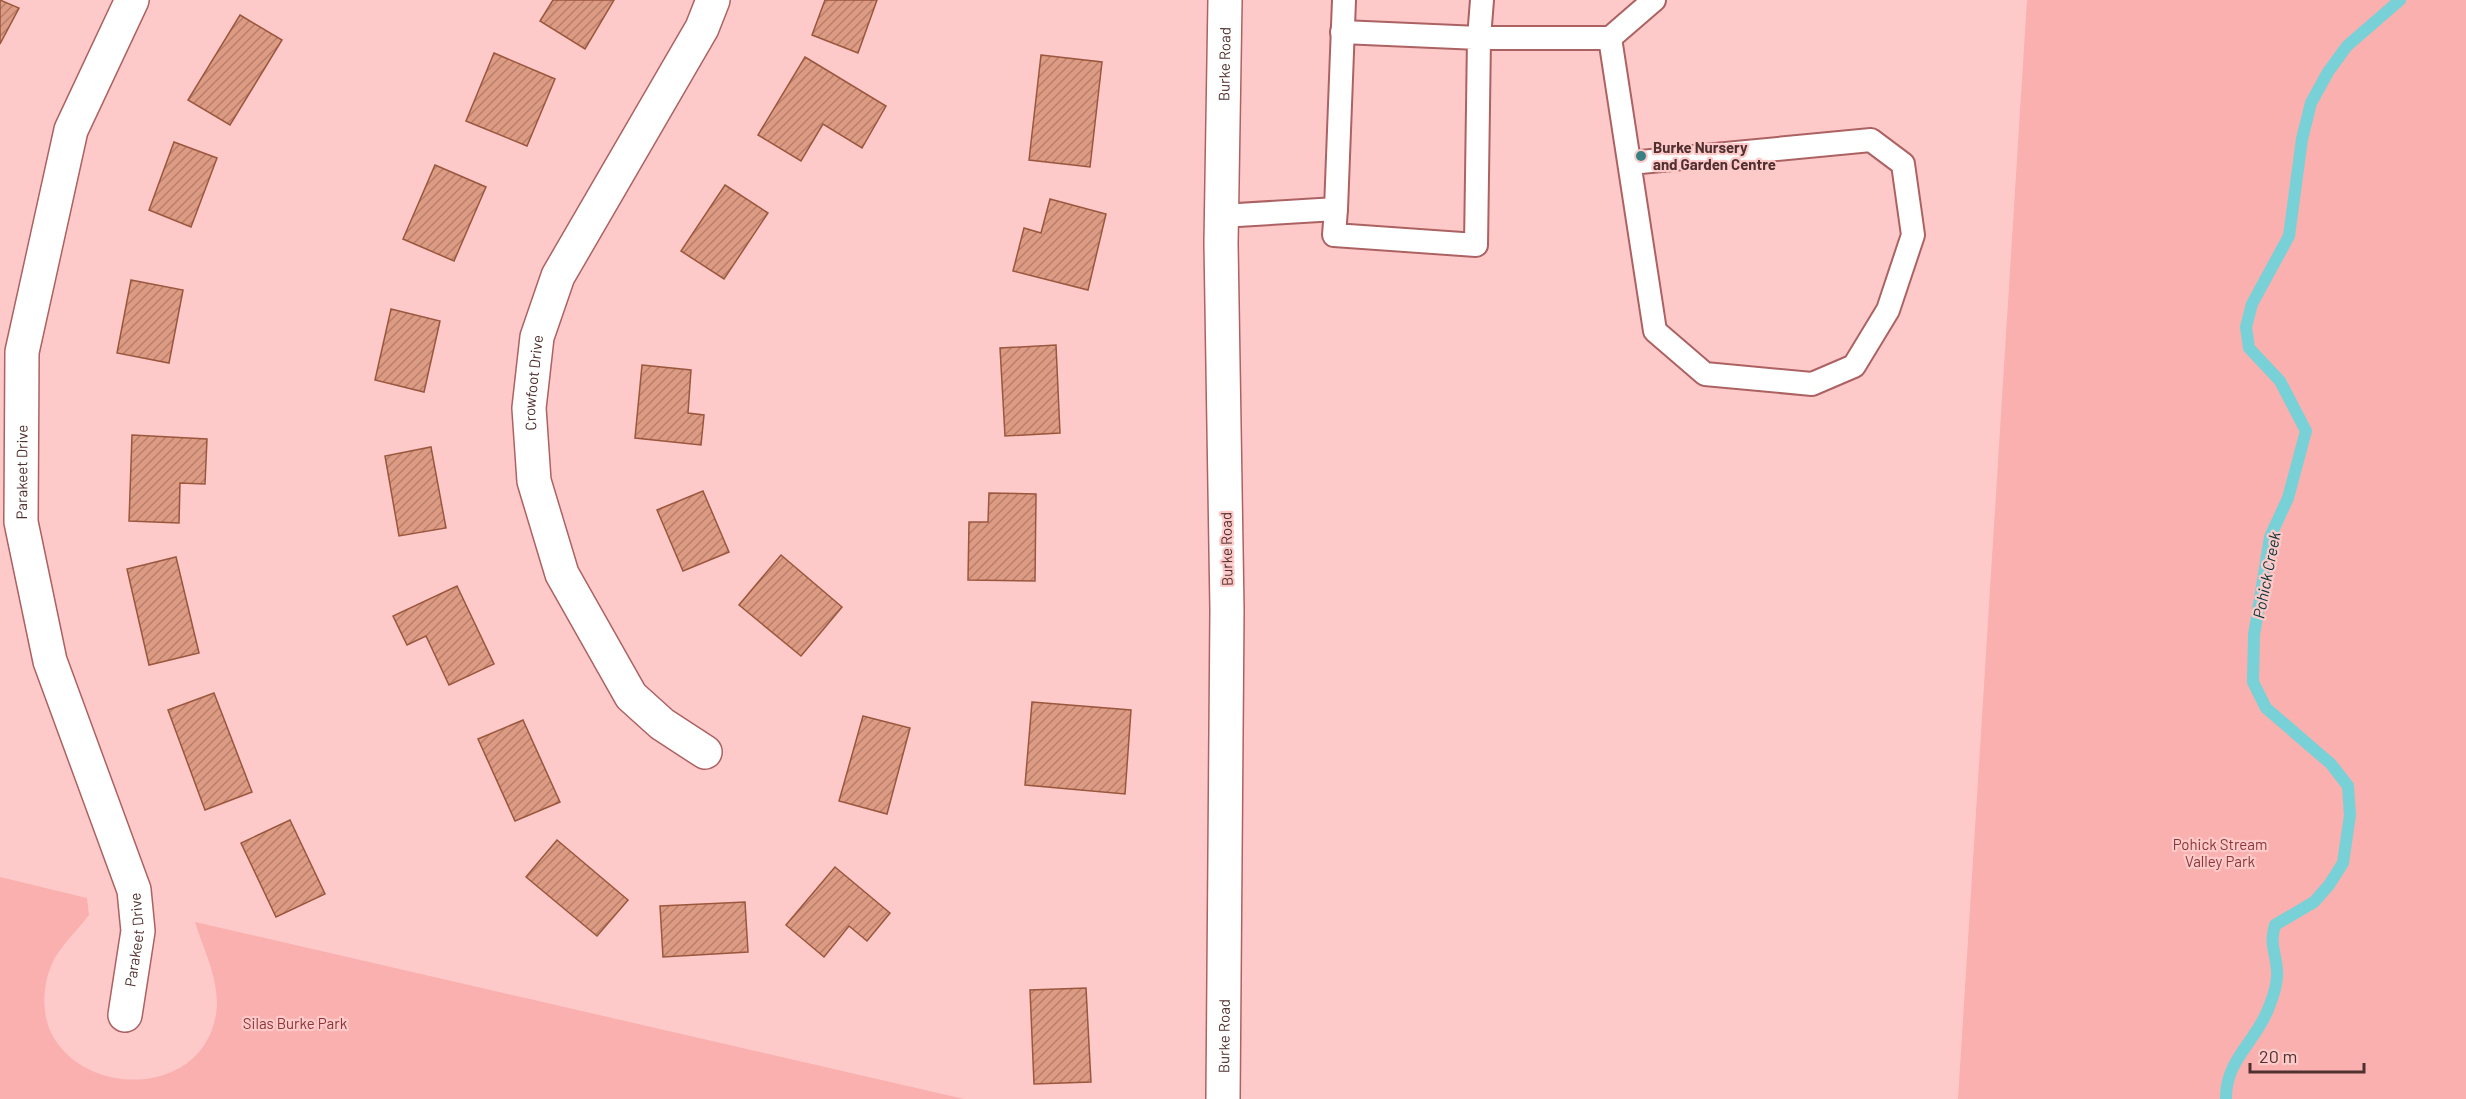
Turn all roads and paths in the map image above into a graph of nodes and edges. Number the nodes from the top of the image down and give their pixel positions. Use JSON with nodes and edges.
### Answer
{"nodes":[{"id":1,"x":132,"y":0,"type":"edge"},
{"id":2,"x":713,"y":0,"type":"edge"},
{"id":3,"x":1225,"y":0,"type":"edge"},
{"id":4,"x":1344,"y":0,"type":"edge"},
{"id":5,"x":1482,"y":0,"type":"edge"},
{"id":6,"x":1654,"y":0,"type":"edge"},
{"id":7,"x":1342,"y":32,"type":"junction"},
{"id":8,"x":1479,"y":38,"type":"junction"},
{"id":9,"x":1610,"y":38,"type":"junction"},
{"id":10,"x":1630,"y":163,"type":"junction"},
{"id":11,"x":1336,"y":209,"type":"junction"},
{"id":12,"x":1221,"y":216,"type":"junction"},
{"id":13,"x":10,"y":523,"type":"edge"},
{"id":14,"x":705,"y":752,"type":"dead end"},
{"id":15,"x":125,"y":1016,"type":"dead end"},
{"id":16,"x":1223,"y":1099,"type":"edge"}],
"edges":[{"from":1,"to":13,"type":"street","name":"Parakeet Drive"},
{"from":2,"to":14,"type":"street","name":"Crowfoot Drive"},
{"from":3,"to":12,"type":"street","name":"Burke Road"},
{"from":4,"to":7,"type":"lane"},
{"from":5,"to":8,"type":"lane"},
{"from":6,"to":9,"type":"lane"},
{"from":7,"to":8,"type":"lane"},
{"from":7,"to":11,"type":"lane"},
{"from":8,"to":9,"type":"lane"},
{"from":8,"to":11,"type":"lane"},
{"from":9,"to":10,"type":"lane"},
{"from":10,"to":10,"type":"lane"},
{"from":11,"to":12,"type":"lane"},
{"from":12,"to":16,"type":"street","name":"Burke Road"},
{"from":13,"to":15,"type":"street","name":"Parakeet Drive"}]}
